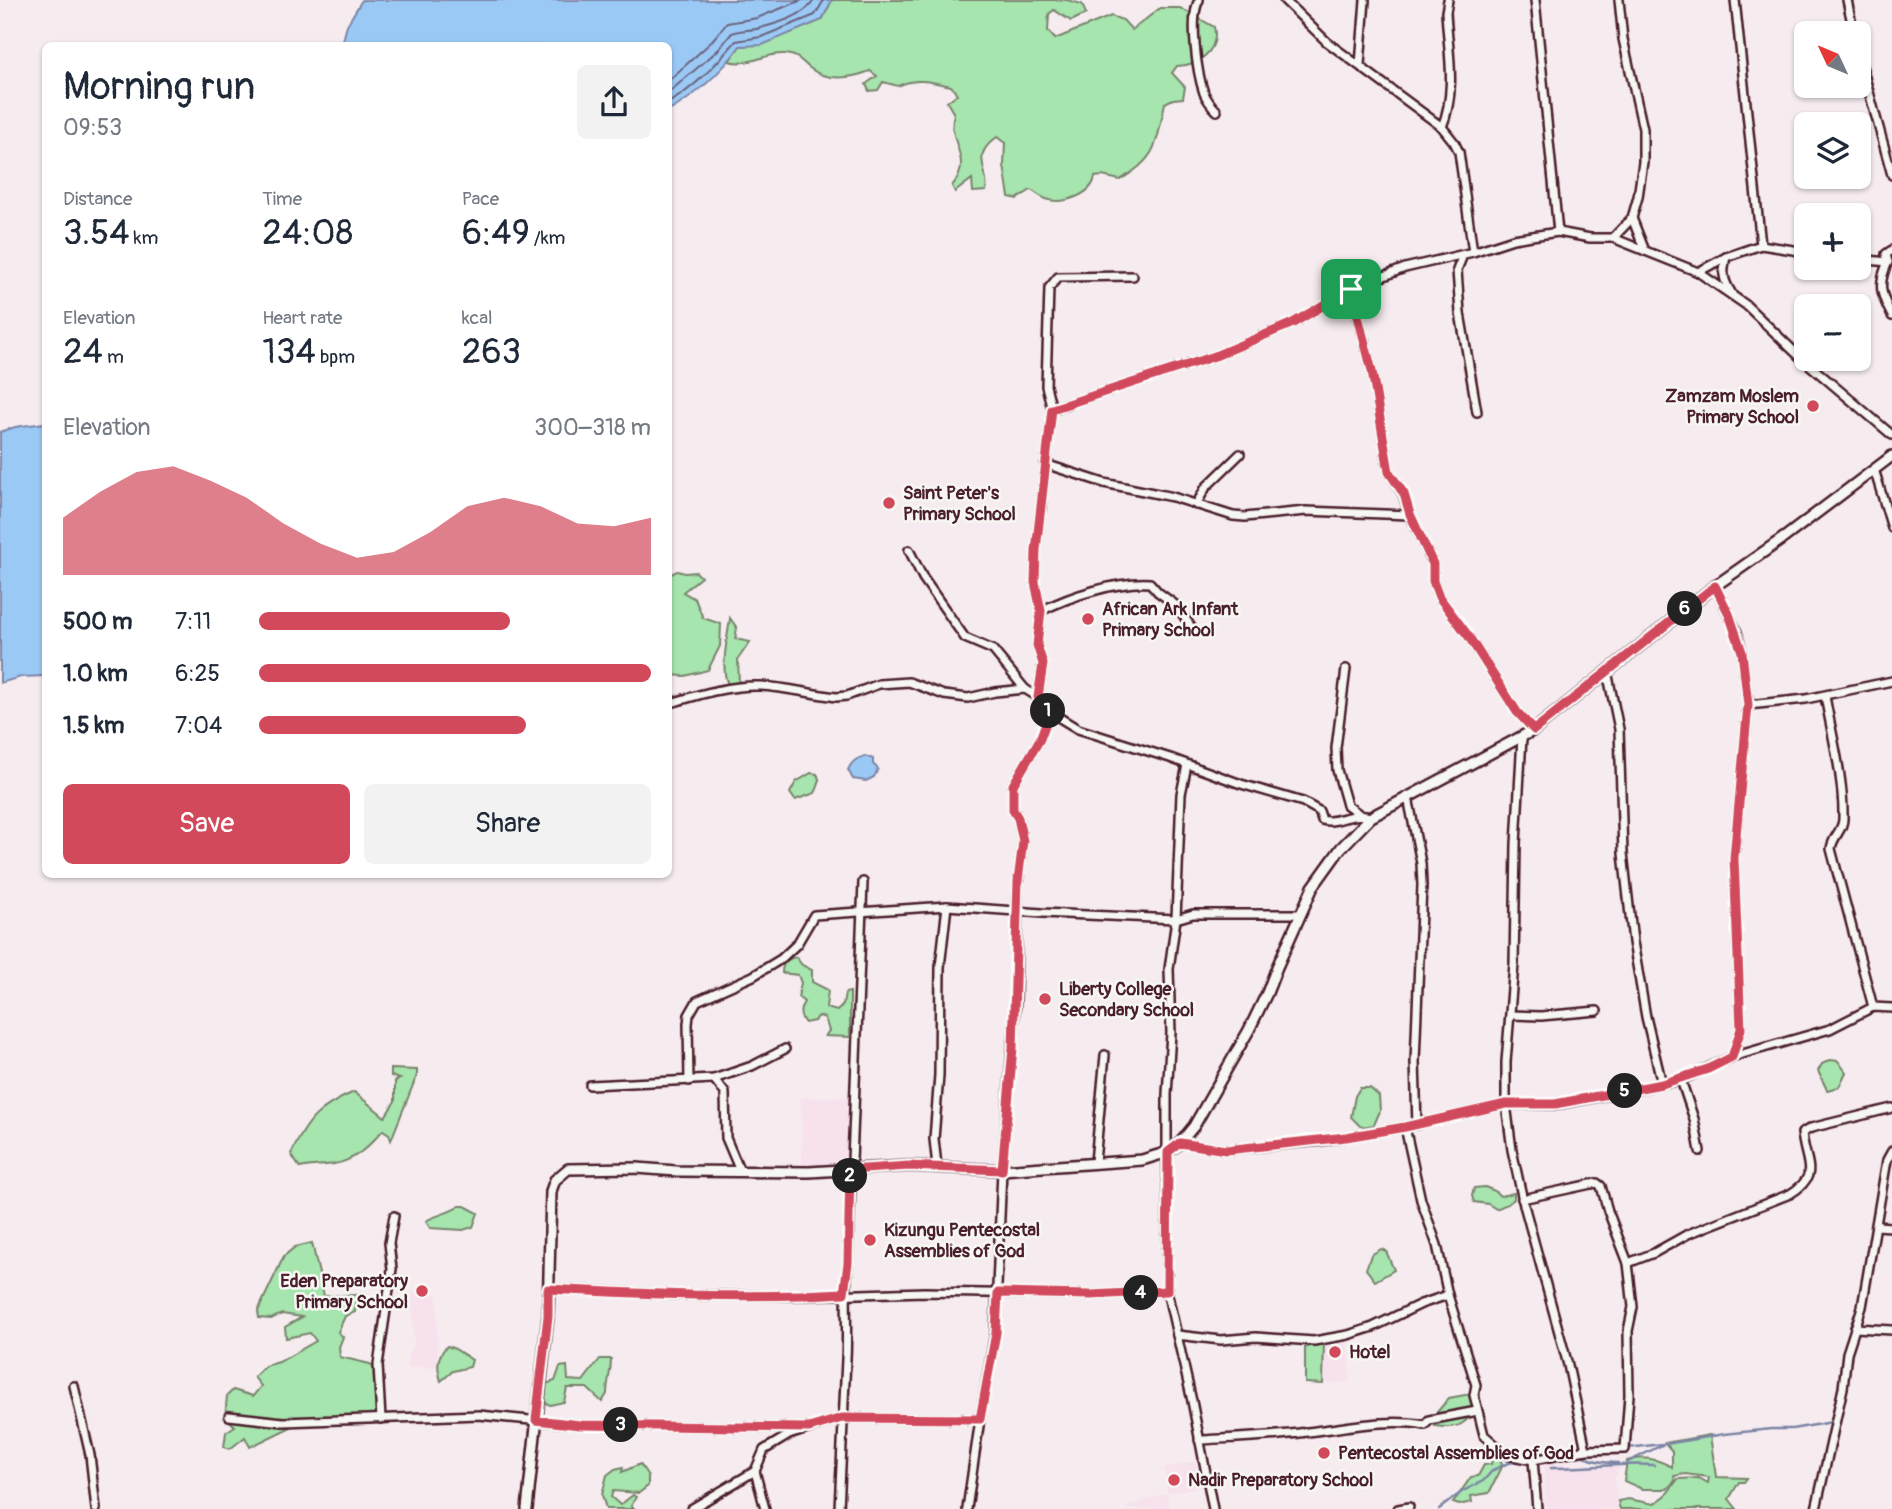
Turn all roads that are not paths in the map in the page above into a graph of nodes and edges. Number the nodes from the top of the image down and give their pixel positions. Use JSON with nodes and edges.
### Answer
{"nodes":[{"id":1,"x":1199,"y":0,"type":"edge"},
{"id":2,"x":1284,"y":0,"type":"edge"},
{"id":3,"x":1365,"y":0,"type":"edge"},
{"id":4,"x":1448,"y":0,"type":"edge"},
{"id":5,"x":1535,"y":0,"type":"edge"},
{"id":6,"x":1619,"y":0,"type":"edge"},
{"id":7,"x":1735,"y":0,"type":"edge"},
{"id":8,"x":1847,"y":0,"type":"edge"},
{"id":9,"x":1851,"y":21,"type":"edge"},
{"id":10,"x":1360,"y":65,"type":"junction"},
{"id":11,"x":1871,"y":98,"type":"edge"},
{"id":12,"x":1217,"y":111,"type":"dead end"},
{"id":13,"x":1442,"y":127,"type":"junction"},
{"id":14,"x":1892,"y":175,"type":"edge"},
{"id":15,"x":1632,"y":218,"type":"junction"},
{"id":16,"x":1558,"y":232,"type":"junction"},
{"id":17,"x":1612,"y":238,"type":"junction"},
{"id":18,"x":1761,"y":245,"type":"junction"},
{"id":19,"x":1794,"y":250,"type":"edge"},
{"id":20,"x":1892,"y":250,"type":"edge"},
{"id":21,"x":1645,"y":251,"type":"junction"},
{"id":22,"x":1473,"y":252,"type":"junction"},
{"id":23,"x":1463,"y":255,"type":"junction"},
{"id":24,"x":1727,"y":257,"type":"junction"},
{"id":25,"x":1871,"y":260,"type":"edge"},
{"id":26,"x":1888,"y":262,"type":"junction"},
{"id":27,"x":1698,"y":272,"type":"junction"},
{"id":28,"x":1133,"y":276,"type":"dead end"},
{"id":29,"x":1351,"y":289,"type":"junction"},
{"id":30,"x":1734,"y":297,"type":"junction"},
{"id":31,"x":1892,"y":316,"type":"edge"},
{"id":32,"x":1052,"y":409,"type":"junction"},
{"id":33,"x":1477,"y":412,"type":"dead end"},
{"id":34,"x":1892,"y":435,"type":"edge"},
{"id":35,"x":1240,"y":454,"type":"dead end"},
{"id":36,"x":1892,"y":456,"type":"edge"},
{"id":37,"x":1045,"y":464,"type":"junction"},
{"id":38,"x":1874,"y":469,"type":"junction"},
{"id":39,"x":1196,"y":505,"type":"junction"},
{"id":40,"x":1410,"y":514,"type":"junction"},
{"id":41,"x":1892,"y":528,"type":"edge"},
{"id":42,"x":909,"y":550,"type":"dead end"},
{"id":43,"x":1715,"y":586,"type":"junction"},
{"id":44,"x":1041,"y":611,"type":"junction"},
{"id":45,"x":1195,"y":633,"type":"dead end"},
{"id":46,"x":1346,"y":669,"type":"dead end"},
{"id":47,"x":1606,"y":671,"type":"junction"},
{"id":48,"x":1892,"y":681,"type":"edge"},
{"id":49,"x":1025,"y":689,"type":"junction"},
{"id":50,"x":1825,"y":696,"type":"junction"},
{"id":51,"x":1038,"y":697,"type":"junction"},
{"id":52,"x":672,"y":703,"type":"edge"},
{"id":53,"x":1748,"y":705,"type":"junction"},
{"id":54,"x":1050,"y":712,"type":"junction"},
{"id":55,"x":1534,"y":730,"type":"junction"},
{"id":56,"x":1522,"y":737,"type":"junction"},
{"id":57,"x":1187,"y":765,"type":"junction"},
{"id":58,"x":1408,"y":797,"type":"junction"},
{"id":59,"x":1359,"y":814,"type":"junction"},
{"id":60,"x":1371,"y":817,"type":"junction"},
{"id":61,"x":863,"y":882,"type":"dead end"},
{"id":62,"x":947,"y":905,"type":"junction"},
{"id":63,"x":1018,"y":911,"type":"junction"},
{"id":64,"x":863,"y":913,"type":"junction"},
{"id":65,"x":1301,"y":914,"type":"junction"},
{"id":66,"x":1176,"y":919,"type":"junction"},
{"id":67,"x":1873,"y":1007,"type":"junction"},
{"id":68,"x":1892,"y":1008,"type":"edge"},
{"id":69,"x":1597,"y":1011,"type":"dead end"},
{"id":70,"x":1511,"y":1015,"type":"junction"},
{"id":71,"x":785,"y":1049,"type":"dead end"},
{"id":72,"x":1105,"y":1055,"type":"dead end"},
{"id":73,"x":1732,"y":1057,"type":"junction"},
{"id":74,"x":714,"y":1079,"type":"junction"},
{"id":75,"x":1681,"y":1080,"type":"junction"},
{"id":76,"x":689,"y":1081,"type":"junction"},
{"id":77,"x":1662,"y":1084,"type":"junction"},
{"id":78,"x":590,"y":1085,"type":"dead end"},
{"id":79,"x":1506,"y":1104,"type":"junction"},
{"id":80,"x":1892,"y":1108,"type":"edge"},
{"id":81,"x":1417,"y":1125,"type":"junction"},
{"id":82,"x":1405,"y":1127,"type":"junction"},
{"id":83,"x":1180,"y":1143,"type":"junction"},
{"id":84,"x":1892,"y":1151,"type":"edge"},
{"id":85,"x":1168,"y":1152,"type":"junction"},
{"id":86,"x":1700,"y":1152,"type":"dead end"},
{"id":87,"x":1096,"y":1162,"type":"junction"},
{"id":88,"x":937,"y":1166,"type":"junction"},
{"id":89,"x":850,"y":1170,"type":"junction"},
{"id":90,"x":1002,"y":1170,"type":"junction"},
{"id":91,"x":740,"y":1171,"type":"junction"},
{"id":92,"x":1522,"y":1199,"type":"junction"},
{"id":93,"x":394,"y":1216,"type":"dead end"},
{"id":94,"x":1876,"y":1226,"type":"junction"},
{"id":95,"x":1892,"y":1227,"type":"edge"},
{"id":96,"x":1628,"y":1263,"type":"junction"},
{"id":97,"x":548,"y":1289,"type":"junction"},
{"id":98,"x":1167,"y":1291,"type":"junction"},
{"id":99,"x":844,"y":1293,"type":"junction"},
{"id":100,"x":998,"y":1293,"type":"junction"},
{"id":101,"x":1448,"y":1295,"type":"junction"},
{"id":102,"x":1855,"y":1328,"type":"junction"},
{"id":103,"x":1892,"y":1330,"type":"edge"},
{"id":104,"x":1177,"y":1335,"type":"junction"},
{"id":105,"x":74,"y":1386,"type":"dead end"},
{"id":106,"x":1477,"y":1410,"type":"junction"},
{"id":107,"x":229,"y":1416,"type":"dead end"},
{"id":108,"x":842,"y":1418,"type":"junction"},
{"id":109,"x":381,"y":1419,"type":"junction"},
{"id":110,"x":980,"y":1419,"type":"junction"},
{"id":111,"x":536,"y":1420,"type":"junction"},
{"id":112,"x":809,"y":1428,"type":"junction"},
{"id":113,"x":1199,"y":1440,"type":"junction"},
{"id":114,"x":1586,"y":1450,"type":"junction"},
{"id":115,"x":1533,"y":1460,"type":"junction"},
{"id":116,"x":755,"y":1471,"type":"junction"},
{"id":117,"x":1409,"y":1507,"type":"dead end"},
{"id":118,"x":96,"y":1509,"type":"edge"},
{"id":119,"x":527,"y":1509,"type":"edge"},
{"id":120,"x":691,"y":1509,"type":"edge"},
{"id":121,"x":765,"y":1509,"type":"edge"},
{"id":122,"x":839,"y":1509,"type":"edge"},
{"id":123,"x":967,"y":1509,"type":"edge"},
{"id":124,"x":1213,"y":1509,"type":"edge"},
{"id":125,"x":1398,"y":1509,"type":"edge"},
{"id":126,"x":1537,"y":1509,"type":"edge"},
{"id":127,"x":1816,"y":1509,"type":"edge"}],
"edges":[{"from":1,"to":12,"type":"street"},
{"from":2,"to":10,"type":"street"},
{"from":3,"to":10,"type":"street"},
{"from":4,"to":13,"type":"street"},
{"from":5,"to":16,"type":"street"},
{"from":6,"to":15,"type":"street"},
{"from":7,"to":18,"type":"street"},
{"from":8,"to":9,"type":"street"},
{"from":10,"to":13,"type":"street"},
{"from":11,"to":14,"type":"street"},
{"from":13,"to":22,"type":"street"},
{"from":15,"to":17,"type":"street"},
{"from":15,"to":21,"type":"street"},
{"from":16,"to":17,"type":"street"},
{"from":16,"to":22,"type":"street"},
{"from":17,"to":21,"type":"street"},
{"from":18,"to":19,"type":"street"},
{"from":18,"to":24,"type":"street"},
{"from":20,"to":26,"type":"street"},
{"from":21,"to":27,"type":"street"},
{"from":22,"to":23,"type":"street"},
{"from":23,"to":29,"type":"street"},
{"from":23,"to":33,"type":"street"},
{"from":24,"to":27,"type":"street"},
{"from":24,"to":30,"type":"street"},
{"from":25,"to":26,"type":"street"},
{"from":26,"to":31,"type":"street"},
{"from":27,"to":30,"type":"street"},
{"from":28,"to":32,"type":"street"},
{"from":29,"to":32,"type":"street"},
{"from":29,"to":40,"type":"street"},
{"from":30,"to":34,"type":"street"},
{"from":32,"to":37,"type":"street"},
{"from":35,"to":39,"type":"street"},
{"from":36,"to":38,"type":"street"},
{"from":37,"to":39,"type":"street"},
{"from":37,"to":44,"type":"street"},
{"from":38,"to":41,"type":"street"},
{"from":38,"to":43,"type":"street"},
{"from":39,"to":40,"type":"street"},
{"from":40,"to":55,"type":"street"},
{"from":42,"to":49,"type":"street"},
{"from":43,"to":47,"type":"street"},
{"from":43,"to":53,"type":"street"},
{"from":44,"to":45,"type":"street"},
{"from":44,"to":51,"type":"street"},
{"from":46,"to":59,"type":"street"},
{"from":47,"to":55,"type":"street"},
{"from":47,"to":77,"type":"street"},
{"from":48,"to":50,"type":"street"},
{"from":49,"to":51,"type":"street"},
{"from":49,"to":52,"type":"street"},
{"from":50,"to":53,"type":"street"},
{"from":50,"to":67,"type":"street"},
{"from":51,"to":54,"type":"street"},
{"from":53,"to":73,"type":"street"},
{"from":54,"to":57,"type":"street"},
{"from":54,"to":63,"type":"street"},
{"from":55,"to":56,"type":"street"},
{"from":56,"to":58,"type":"street"},
{"from":56,"to":70,"type":"street"},
{"from":57,"to":59,"type":"street"},
{"from":57,"to":66,"type":"street"},
{"from":58,"to":60,"type":"street"},
{"from":58,"to":81,"type":"street"},
{"from":59,"to":60,"type":"street"},
{"from":60,"to":65,"type":"street"},
{"from":61,"to":64,"type":"street"},
{"from":62,"to":63,"type":"street"},
{"from":62,"to":64,"type":"street"},
{"from":62,"to":88,"type":"street"},
{"from":63,"to":66,"type":"street"},
{"from":63,"to":90,"type":"street"},
{"from":64,"to":76,"type":"street"},
{"from":64,"to":89,"type":"street"},
{"from":65,"to":66,"type":"street"},
{"from":65,"to":83,"type":"street"},
{"from":66,"to":85,"type":"street"},
{"from":67,"to":68,"type":"street"},
{"from":67,"to":73,"type":"street"},
{"from":69,"to":70,"type":"street"},
{"from":70,"to":79,"type":"street"},
{"from":71,"to":74,"type":"street"},
{"from":72,"to":87,"type":"street"},
{"from":73,"to":75,"type":"street"},
{"from":74,"to":76,"type":"street"},
{"from":74,"to":91,"type":"street"},
{"from":75,"to":77,"type":"street"},
{"from":75,"to":86,"type":"street"},
{"from":76,"to":78,"type":"street"},
{"from":77,"to":79,"type":"street"},
{"from":79,"to":81,"type":"street"},
{"from":79,"to":92,"type":"street"},
{"from":80,"to":96,"type":"street"},
{"from":81,"to":82,"type":"street"},
{"from":82,"to":83,"type":"street"},
{"from":82,"to":101,"type":"street"},
{"from":83,"to":85,"type":"street"},
{"from":84,"to":94,"type":"street"},
{"from":85,"to":87,"type":"street"},
{"from":85,"to":98,"type":"street"},
{"from":87,"to":90,"type":"street"},
{"from":88,"to":89,"type":"street"},
{"from":88,"to":90,"type":"street"},
{"from":89,"to":91,"type":"street"},
{"from":89,"to":99,"type":"street"},
{"from":90,"to":100,"type":"street"},
{"from":91,"to":97,"type":"street"},
{"from":92,"to":96,"type":"street"},
{"from":92,"to":114,"type":"street"},
{"from":93,"to":109,"type":"street"},
{"from":94,"to":95,"type":"street"},
{"from":94,"to":102,"type":"street"},
{"from":96,"to":114,"type":"street"},
{"from":97,"to":99,"type":"street"},
{"from":97,"to":111,"type":"street"},
{"from":98,"to":100,"type":"street"},
{"from":98,"to":104,"type":"street"},
{"from":99,"to":100,"type":"street"},
{"from":99,"to":108,"type":"street"},
{"from":100,"to":110,"type":"street"},
{"from":101,"to":104,"type":"street"},
{"from":101,"to":106,"type":"street"},
{"from":102,"to":103,"type":"street"},
{"from":102,"to":127,"type":"street"},
{"from":104,"to":113,"type":"street"},
{"from":105,"to":118,"type":"street"},
{"from":106,"to":113,"type":"street"},
{"from":106,"to":115,"type":"street"},
{"from":107,"to":109,"type":"street"},
{"from":108,"to":110,"type":"street"},
{"from":108,"to":112,"type":"street"},
{"from":108,"to":122,"type":"street"},
{"from":109,"to":111,"type":"street"},
{"from":110,"to":123,"type":"street"},
{"from":111,"to":112,"type":"street"},
{"from":111,"to":119,"type":"street"},
{"from":112,"to":116,"type":"street"},
{"from":113,"to":124,"type":"street"},
{"from":114,"to":115,"type":"street"},
{"from":115,"to":126,"type":"street"},
{"from":116,"to":120,"type":"street"},
{"from":116,"to":121,"type":"street"},
{"from":117,"to":125,"type":"street"}]}
